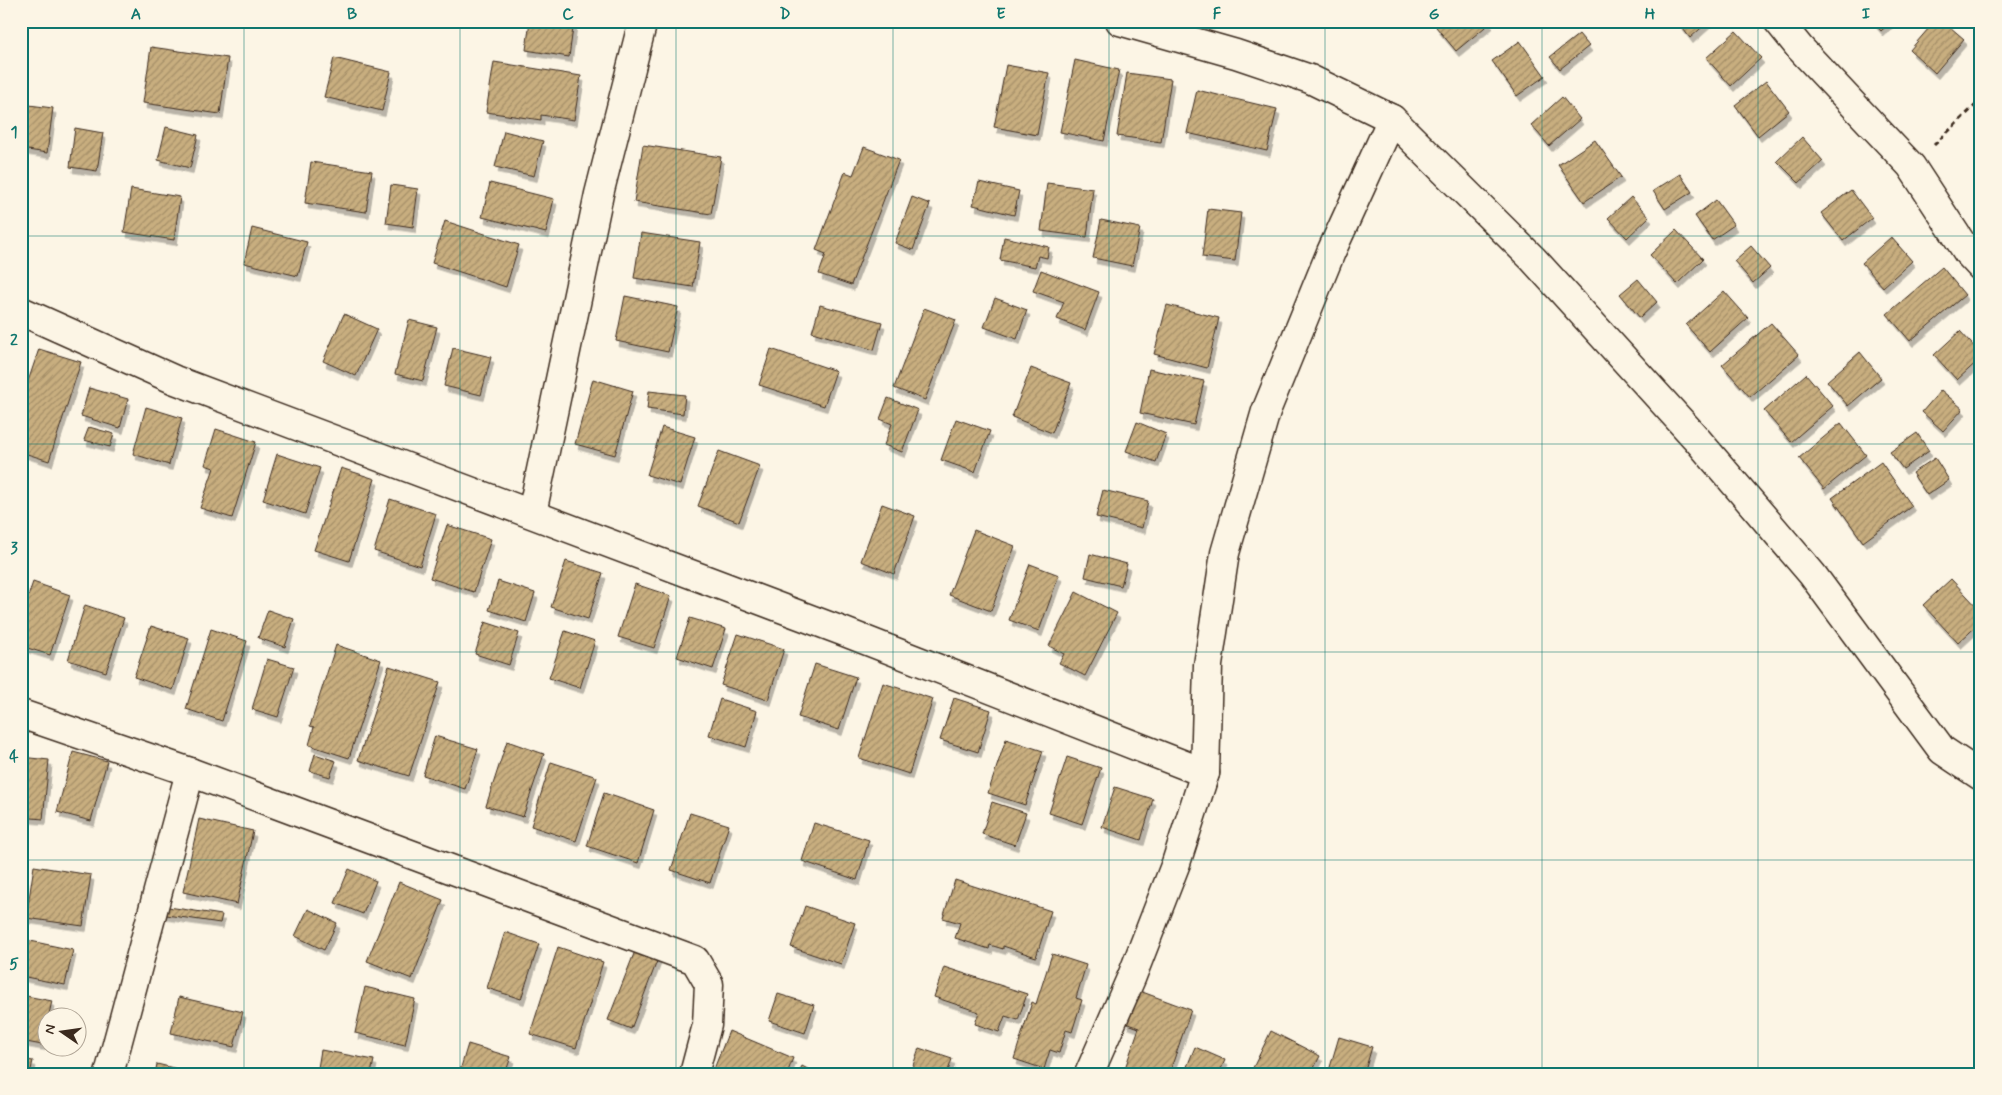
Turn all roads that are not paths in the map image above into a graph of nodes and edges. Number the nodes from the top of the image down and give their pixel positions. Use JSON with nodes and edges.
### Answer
{"nodes":[{"id":1,"x":643,"y":21,"type":"edge"},
{"id":2,"x":1121,"y":21,"type":"edge"},
{"id":3,"x":1778,"y":21,"type":"edge"},
{"id":4,"x":1392,"y":119,"type":"junction"},
{"id":5,"x":1981,"y":267,"type":"edge"},
{"id":6,"x":21,"y":312,"type":"edge"},
{"id":7,"x":532,"y":513,"type":"junction"},
{"id":8,"x":21,"y":714,"type":"edge"},
{"id":9,"x":190,"y":772,"type":"junction"},
{"id":10,"x":1205,"y":773,"type":"junction"},
{"id":11,"x":1981,"y":776,"type":"edge"},
{"id":12,"x":109,"y":1074,"type":"edge"},
{"id":13,"x":694,"y":1074,"type":"edge"},
{"id":14,"x":1089,"y":1074,"type":"edge"}],
"edges":[{"from":1,"to":7,"type":"street"},
{"from":2,"to":4,"type":"street"},
{"from":3,"to":5,"type":"street"},
{"from":4,"to":10,"type":"street"},
{"from":4,"to":11,"type":"street"},
{"from":6,"to":7,"type":"street"},
{"from":7,"to":10,"type":"street"},
{"from":8,"to":9,"type":"street"},
{"from":9,"to":12,"type":"street"},
{"from":9,"to":13,"type":"street"},
{"from":10,"to":14,"type":"street"}]}
